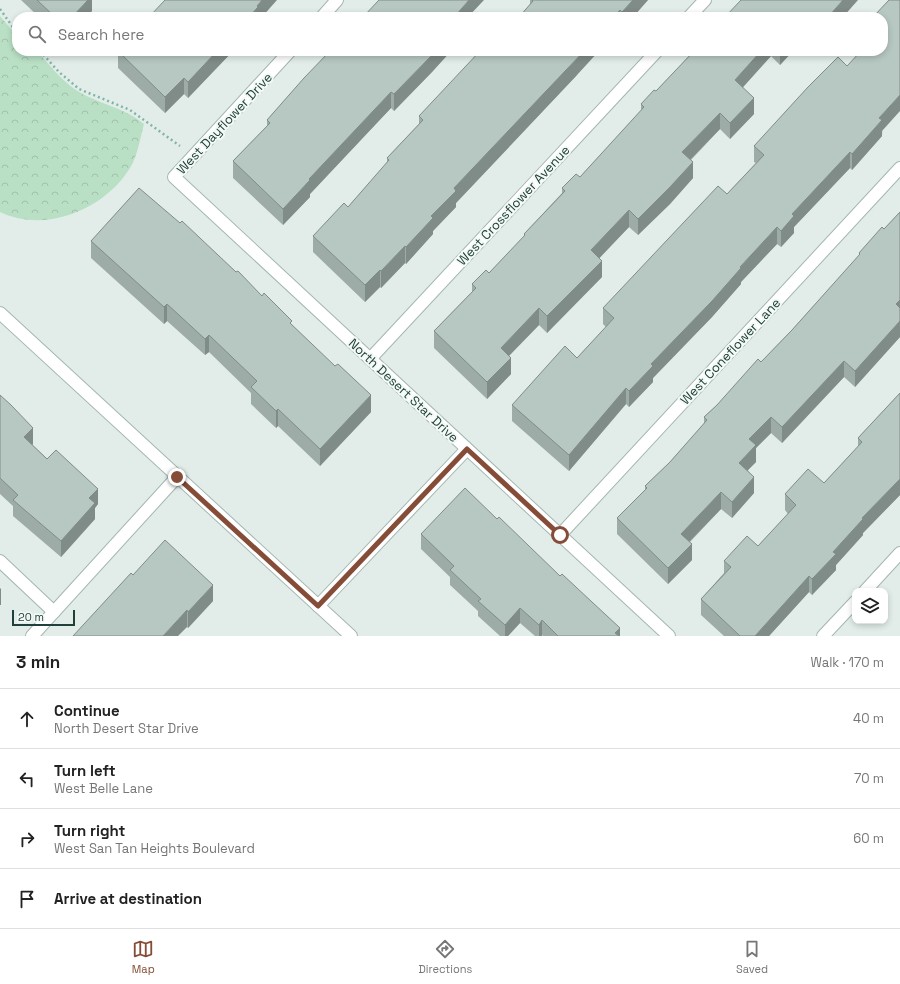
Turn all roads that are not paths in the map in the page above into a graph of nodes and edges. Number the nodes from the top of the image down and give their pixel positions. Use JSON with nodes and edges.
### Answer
{"nodes":[{"id":1,"x":337,"y":0,"type":"edge"},
{"id":2,"x":705,"y":0,"type":"edge"},
{"id":3,"x":326,"y":12,"type":"edge"},
{"id":4,"x":694,"y":12,"type":"edge"},
{"id":5,"x":285,"y":56,"type":"edge"},
{"id":6,"x":652,"y":56,"type":"edge"},
{"id":7,"x":900,"y":168,"type":"edge"},
{"id":8,"x":174,"y":177,"type":"joint"},
{"id":9,"x":0,"y":313,"type":"edge"},
{"id":10,"x":370,"y":359,"type":"junction"},
{"id":11,"x":467,"y":449,"type":"junction"},
{"id":12,"x":177,"y":477,"type":"junction"},
{"id":13,"x":560,"y":535,"type":"junction"},
{"id":14,"x":900,"y":553,"type":"edge"},
{"id":15,"x":0,"y":561,"type":"edge"},
{"id":16,"x":868,"y":588,"type":"edge"},
{"id":17,"x":852,"y":605,"type":"edge"},
{"id":18,"x":318,"y":606,"type":"junction"},
{"id":19,"x":54,"y":612,"type":"junction"},
{"id":20,"x":32,"y":636,"type":"edge"},
{"id":21,"x":351,"y":636,"type":"edge"},
{"id":22,"x":669,"y":636,"type":"edge"},
{"id":23,"x":823,"y":636,"type":"edge"}],
"edges":[{"from":1,"to":3,"type":"street"},
{"from":2,"to":4,"type":"street"},
{"from":5,"to":8,"type":"street","name":"West Dayflower Drive"},
{"from":6,"to":10,"type":"street","name":"West Crossflower Avenue"},
{"from":7,"to":13,"type":"street","name":"West Coneflower Lane"},
{"from":8,"to":10,"type":"street","name":"North Desert Star Drive"},
{"from":9,"to":12,"type":"street"},
{"from":10,"to":11,"type":"street","name":"North Desert Star Drive"},
{"from":11,"to":13,"type":"street","name":"North Desert Star Drive"},
{"from":11,"to":18,"type":"street"},
{"from":12,"to":18,"type":"street"},
{"from":12,"to":19,"type":"street"},
{"from":13,"to":22,"type":"street","name":"North Desert Star Drive"},
{"from":14,"to":16,"type":"street"},
{"from":15,"to":19,"type":"street"},
{"from":17,"to":23,"type":"street"},
{"from":18,"to":21,"type":"street"},
{"from":19,"to":20,"type":"street"}]}
